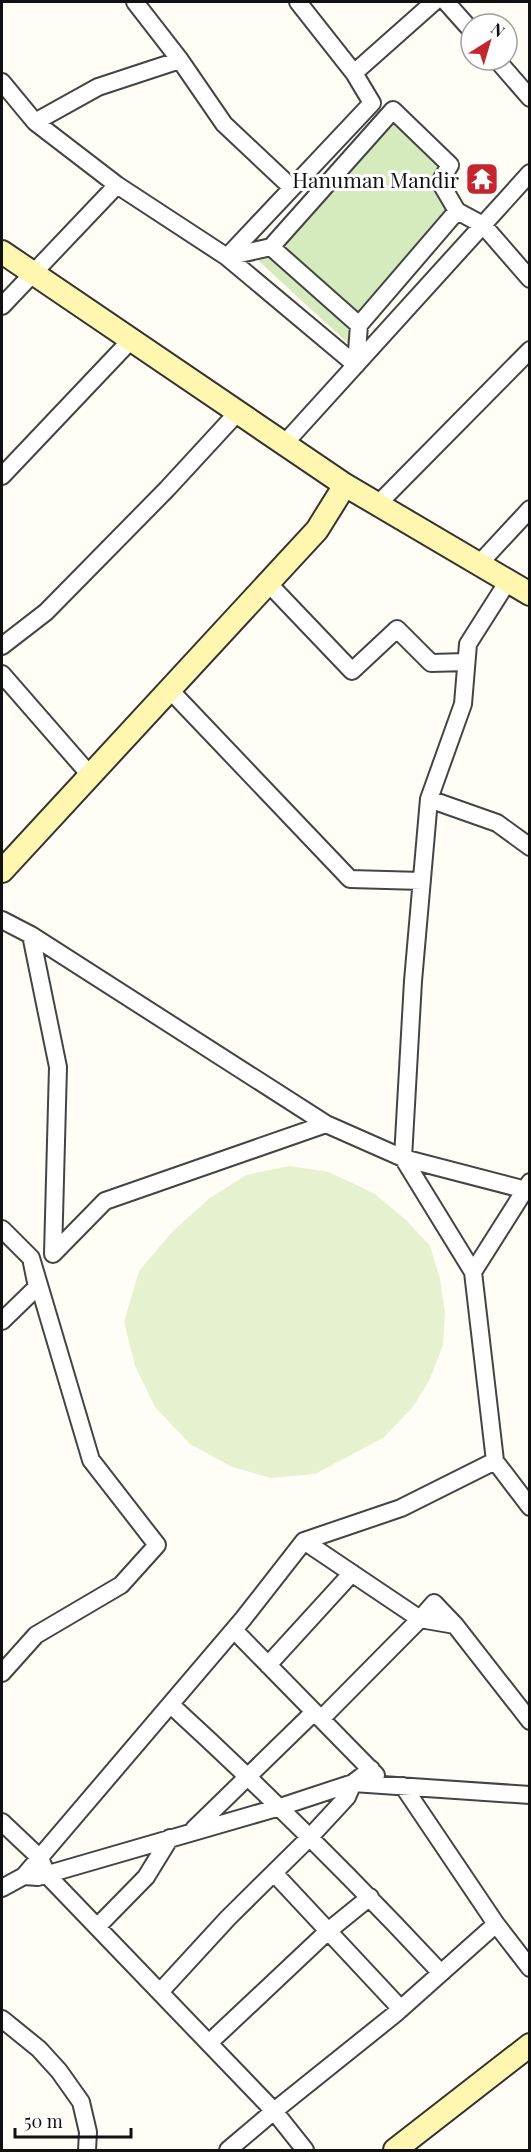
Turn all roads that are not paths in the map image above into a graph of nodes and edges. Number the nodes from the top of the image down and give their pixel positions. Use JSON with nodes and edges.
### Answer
{"nodes":[{"id":1,"x":135,"y":2,"type":"edge"},
{"id":2,"x":298,"y":2,"type":"edge"},
{"id":3,"x":434,"y":2,"type":"edge"},
{"id":4,"x":446,"y":2,"type":"edge"},
{"id":5,"x":459,"y":17,"type":"edge"},
{"id":6,"x":180,"y":60,"type":"junction"},
{"id":7,"x":507,"y":72,"type":"edge"},
{"id":8,"x":354,"y":73,"type":"junction"},
{"id":9,"x":2,"y":82,"type":"edge"},
{"id":10,"x":530,"y":98,"type":"edge"},
{"id":11,"x":372,"y":103,"type":"junction"},
{"id":12,"x":392,"y":111,"type":"junction"},
{"id":13,"x":35,"y":122,"type":"junction"},
{"id":14,"x":530,"y":173,"type":"edge"},
{"id":15,"x":117,"y":185,"type":"junction"},
{"id":16,"x":292,"y":188,"type":"junction"},
{"id":17,"x":457,"y":211,"type":"junction"},
{"id":18,"x":483,"y":225,"type":"junction"},
{"id":19,"x":271,"y":247,"type":"junction"},
{"id":20,"x":2,"y":252,"type":"edge"},
{"id":21,"x":227,"y":257,"type":"junction"},
{"id":22,"x":33,"y":274,"type":"junction"},
{"id":23,"x":530,"y":279,"type":"edge"},
{"id":24,"x":2,"y":306,"type":"edge"},
{"id":25,"x":359,"y":325,"type":"junction"},
{"id":26,"x":131,"y":340,"type":"junction"},
{"id":27,"x":530,"y":350,"type":"edge"},
{"id":28,"x":356,"y":365,"type":"junction"},
{"id":29,"x":238,"y":412,"type":"junction"},
{"id":30,"x":284,"y":444,"type":"junction"},
{"id":31,"x":2,"y":476,"type":"edge"},
{"id":32,"x":345,"y":485,"type":"junction"},
{"id":33,"x":378,"y":504,"type":"junction"},
{"id":34,"x":530,"y":509,"type":"edge"},
{"id":35,"x":479,"y":564,"type":"junction"},
{"id":36,"x":508,"y":581,"type":"junction"},
{"id":37,"x":268,"y":583,"type":"junction"},
{"id":38,"x":530,"y":594,"type":"edge"},
{"id":39,"x":2,"y":646,"type":"edge"},
{"id":40,"x":466,"y":662,"type":"junction"},
{"id":41,"x":2,"y":674,"type":"edge"},
{"id":42,"x":169,"y":689,"type":"junction"},
{"id":43,"x":90,"y":775,"type":"junction"},
{"id":44,"x":429,"y":799,"type":"junction"},
{"id":45,"x":530,"y":847,"type":"edge"},
{"id":46,"x":2,"y":870,"type":"edge"},
{"id":47,"x":422,"y":881,"type":"junction"},
{"id":48,"x":2,"y":920,"type":"edge"},
{"id":49,"x":31,"y":935,"type":"junction"},
{"id":50,"x":326,"y":1124,"type":"junction"},
{"id":51,"x":403,"y":1158,"type":"junction"},
{"id":52,"x":528,"y":1187,"type":"edge"},
{"id":53,"x":2,"y":1229,"type":"edge"},
{"id":54,"x":31,"y":1258,"type":"junction"},
{"id":55,"x":473,"y":1272,"type":"junction"},
{"id":56,"x":2,"y":1321,"type":"edge"},
{"id":57,"x":495,"y":1461,"type":"junction"},
{"id":58,"x":530,"y":1507,"type":"edge"},
{"id":59,"x":304,"y":1541,"type":"junction"},
{"id":60,"x":352,"y":1573,"type":"junction"},
{"id":61,"x":420,"y":1619,"type":"junction"},
{"id":62,"x":234,"y":1630,"type":"junction"},
{"id":63,"x":268,"y":1665,"type":"junction"},
{"id":64,"x":2,"y":1673,"type":"edge"},
{"id":65,"x":171,"y":1704,"type":"junction"},
{"id":66,"x":318,"y":1716,"type":"junction"},
{"id":67,"x":530,"y":1721,"type":"edge"},
{"id":68,"x":371,"y":1769,"type":"junction"},
{"id":69,"x":249,"y":1776,"type":"junction"},
{"id":70,"x":353,"y":1783,"type":"junction"},
{"id":71,"x":395,"y":1786,"type":"junction"},
{"id":72,"x":530,"y":1795,"type":"edge"},
{"id":73,"x":280,"y":1807,"type":"junction"},
{"id":74,"x":2,"y":1822,"type":"edge"},
{"id":75,"x":192,"y":1831,"type":"junction"},
{"id":76,"x":310,"y":1837,"type":"junction"},
{"id":77,"x":170,"y":1838,"type":"junction"},
{"id":78,"x":40,"y":1858,"type":"junction"},
{"id":79,"x":273,"y":1873,"type":"junction"},
{"id":80,"x":47,"y":1875,"type":"junction"},
{"id":81,"x":24,"y":1876,"type":"junction"},
{"id":82,"x":2,"y":1888,"type":"edge"},
{"id":83,"x":370,"y":1897,"type":"junction"},
{"id":84,"x":496,"y":1924,"type":"junction"},
{"id":85,"x":97,"y":1927,"type":"junction"},
{"id":86,"x":328,"y":1931,"type":"junction"},
{"id":87,"x":530,"y":1968,"type":"edge"},
{"id":88,"x":441,"y":1973,"type":"junction"},
{"id":89,"x":160,"y":1992,"type":"junction"},
{"id":90,"x":401,"y":2009,"type":"junction"},
{"id":91,"x":2,"y":2019,"type":"edge"},
{"id":92,"x":209,"y":2043,"type":"junction"},
{"id":93,"x":530,"y":2045,"type":"edge"},
{"id":94,"x":274,"y":2111,"type":"junction"},
{"id":95,"x":87,"y":2151,"type":"edge"},
{"id":96,"x":228,"y":2151,"type":"edge"},
{"id":97,"x":305,"y":2151,"type":"edge"},
{"id":98,"x":395,"y":2151,"type":"edge"}],
"edges":[{"from":1,"to":6,"type":"street"},
{"from":2,"to":8,"type":"street"},
{"from":3,"to":8,"type":"street"},
{"from":4,"to":5,"type":"street"},
{"from":6,"to":13,"type":"street"},
{"from":6,"to":16,"type":"street"},
{"from":7,"to":10,"type":"street"},
{"from":8,"to":11,"type":"street"},
{"from":9,"to":13,"type":"street"},
{"from":11,"to":12,"type":"street"},
{"from":11,"to":16,"type":"street"},
{"from":12,"to":17,"type":"street"},
{"from":12,"to":19,"type":"street"},
{"from":13,"to":15,"type":"street"},
{"from":14,"to":18,"type":"street"},
{"from":15,"to":21,"type":"street"},
{"from":15,"to":22,"type":"street"},
{"from":16,"to":21,"type":"street"},
{"from":17,"to":18,"type":"street"},
{"from":17,"to":25,"type":"street"},
{"from":18,"to":23,"type":"street"},
{"from":18,"to":28,"type":"street"},
{"from":19,"to":21,"type":"street"},
{"from":19,"to":25,"type":"street"},
{"from":20,"to":22,"type":"street"},
{"from":21,"to":28,"type":"street"},
{"from":22,"to":24,"type":"street"},
{"from":22,"to":26,"type":"street"},
{"from":25,"to":28,"type":"street"},
{"from":26,"to":29,"type":"street"},
{"from":26,"to":31,"type":"street"},
{"from":27,"to":33,"type":"street"},
{"from":28,"to":30,"type":"street"},
{"from":29,"to":30,"type":"street"},
{"from":29,"to":39,"type":"street"},
{"from":30,"to":32,"type":"street"},
{"from":32,"to":33,"type":"street"},
{"from":32,"to":37,"type":"street"},
{"from":33,"to":35,"type":"street"},
{"from":34,"to":35,"type":"street"},
{"from":35,"to":36,"type":"street"},
{"from":36,"to":38,"type":"street"},
{"from":36,"to":40,"type":"street"},
{"from":37,"to":40,"type":"street"},
{"from":37,"to":42,"type":"street"},
{"from":40,"to":44,"type":"street"},
{"from":41,"to":43,"type":"street"},
{"from":42,"to":43,"type":"street"},
{"from":42,"to":47,"type":"street"},
{"from":43,"to":46,"type":"street"},
{"from":44,"to":45,"type":"street"},
{"from":44,"to":47,"type":"street"},
{"from":47,"to":51,"type":"street"},
{"from":48,"to":49,"type":"street"},
{"from":49,"to":50,"type":"street"},
{"from":49,"to":50,"type":"street"},
{"from":50,"to":51,"type":"street"},
{"from":51,"to":52,"type":"street"},
{"from":51,"to":55,"type":"street"},
{"from":52,"to":55,"type":"street"},
{"from":53,"to":54,"type":"street"},
{"from":54,"to":56,"type":"street"},
{"from":54,"to":64,"type":"street"},
{"from":55,"to":57,"type":"street"},
{"from":57,"to":58,"type":"street"},
{"from":57,"to":59,"type":"street"},
{"from":59,"to":60,"type":"street"},
{"from":59,"to":62,"type":"street"},
{"from":60,"to":61,"type":"street"},
{"from":60,"to":63,"type":"street"},
{"from":61,"to":66,"type":"street"},
{"from":61,"to":67,"type":"street"},
{"from":62,"to":63,"type":"street"},
{"from":62,"to":65,"type":"street"},
{"from":63,"to":66,"type":"street"},
{"from":65,"to":69,"type":"street"},
{"from":65,"to":78,"type":"street"},
{"from":66,"to":68,"type":"street"},
{"from":66,"to":69,"type":"street"},
{"from":68,"to":70,"type":"street"},
{"from":68,"to":71,"type":"street"},
{"from":69,"to":73,"type":"street"},
{"from":69,"to":75,"type":"street"},
{"from":70,"to":71,"type":"street"},
{"from":70,"to":73,"type":"street"},
{"from":70,"to":76,"type":"street"},
{"from":71,"to":72,"type":"street"},
{"from":71,"to":84,"type":"street"},
{"from":73,"to":75,"type":"street"},
{"from":73,"to":76,"type":"street"},
{"from":74,"to":78,"type":"street"},
{"from":75,"to":77,"type":"street"},
{"from":76,"to":79,"type":"street"},
{"from":76,"to":83,"type":"street"},
{"from":77,"to":80,"type":"street"},
{"from":77,"to":85,"type":"street"},
{"from":78,"to":80,"type":"street"},
{"from":78,"to":81,"type":"street"},
{"from":79,"to":86,"type":"street"},
{"from":79,"to":89,"type":"street"},
{"from":80,"to":81,"type":"street"},
{"from":80,"to":85,"type":"street"},
{"from":81,"to":82,"type":"street"},
{"from":83,"to":86,"type":"street"},
{"from":83,"to":88,"type":"street"},
{"from":84,"to":87,"type":"street"},
{"from":84,"to":88,"type":"street"},
{"from":85,"to":89,"type":"street"},
{"from":86,"to":90,"type":"street"},
{"from":86,"to":92,"type":"street"},
{"from":88,"to":90,"type":"street"},
{"from":89,"to":92,"type":"street"},
{"from":90,"to":94,"type":"street"},
{"from":91,"to":95,"type":"street"},
{"from":92,"to":94,"type":"street"},
{"from":93,"to":98,"type":"street"},
{"from":94,"to":96,"type":"street"},
{"from":94,"to":97,"type":"street"}]}
